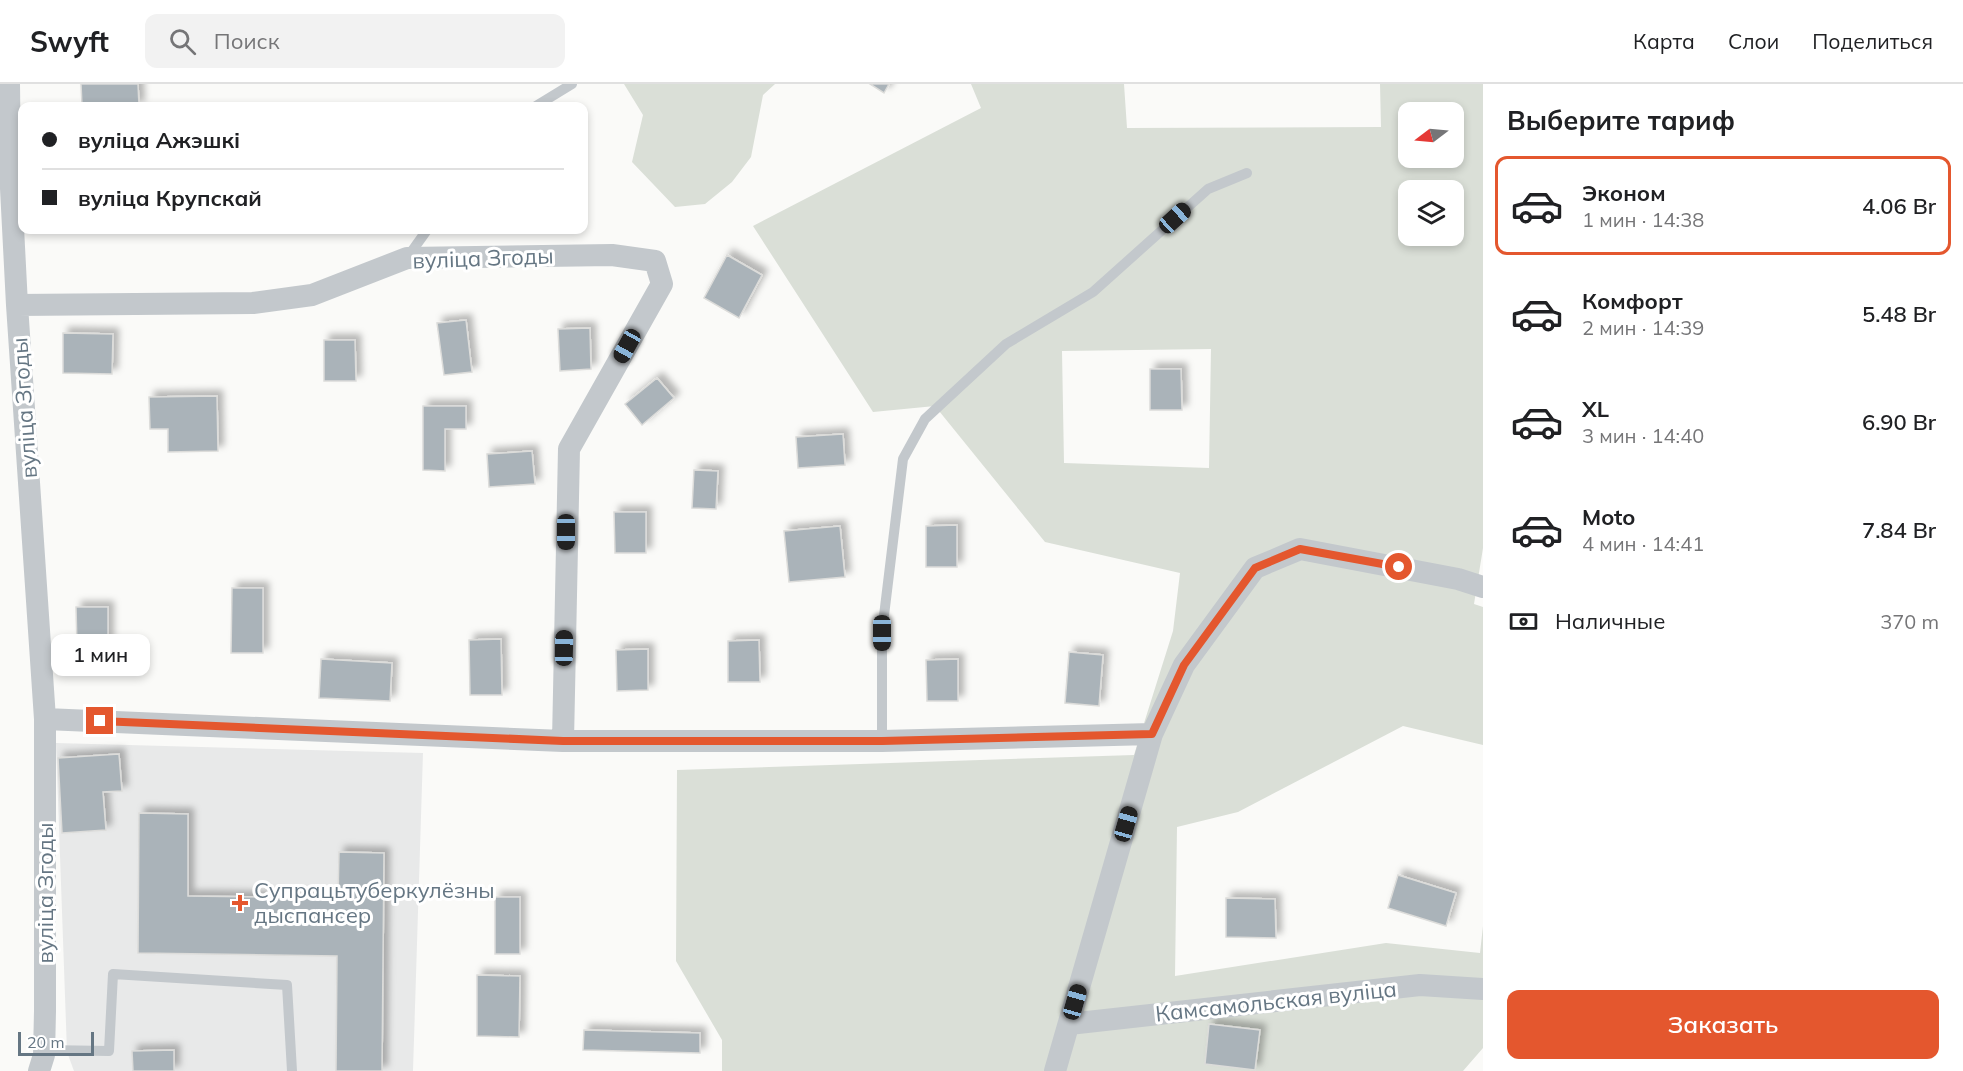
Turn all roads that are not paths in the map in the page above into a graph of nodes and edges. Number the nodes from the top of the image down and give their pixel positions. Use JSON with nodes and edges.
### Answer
{"nodes":[{"id":1,"x":9,"y":84,"type":"edge"},
{"id":2,"x":572,"y":84,"type":"edge"},
{"id":3,"x":543,"y":102,"type":"edge"},
{"id":4,"x":1247,"y":173,"type":"dead end"},
{"id":5,"x":424,"y":234,"type":"edge"},
{"id":6,"x":407,"y":258,"type":"junction"},
{"id":7,"x":17,"y":305,"type":"junction"},
{"id":8,"x":1483,"y":587,"type":"edge"},
{"id":9,"x":45,"y":719,"type":"junction"},
{"id":10,"x":1152,"y":734,"type":"junction"},
{"id":11,"x":563,"y":741,"type":"junction"},
{"id":12,"x":882,"y":741,"type":"junction"},
{"id":13,"x":1483,"y":989,"type":"edge"},
{"id":14,"x":1069,"y":1024,"type":"junction"},
{"id":15,"x":41,"y":1061,"type":"edge"},
{"id":16,"x":292,"y":1071,"type":"edge"},
{"id":17,"x":1055,"y":1071,"type":"edge"}],
"edges":[{"from":1,"to":7,"type":"street"},
{"from":2,"to":3,"type":"lane"},
{"from":4,"to":12,"type":"lane"},
{"from":5,"to":6,"type":"lane"},
{"from":6,"to":7,"type":"street","name":"вуліца Згоды"},
{"from":6,"to":11,"type":"street","name":"вуліца Згоды"},
{"from":7,"to":9,"type":"street","name":"вуліца Згоды"},
{"from":8,"to":10,"type":"street"},
{"from":9,"to":11,"type":"street"},
{"from":9,"to":15,"type":"street","name":"вуліца Згоды"},
{"from":10,"to":12,"type":"street"},
{"from":10,"to":14,"type":"street"},
{"from":11,"to":12,"type":"street"},
{"from":13,"to":14,"type":"street","name":"Камсамольская вуліца"},
{"from":14,"to":17,"type":"street"},
{"from":15,"to":16,"type":"lane"}]}
